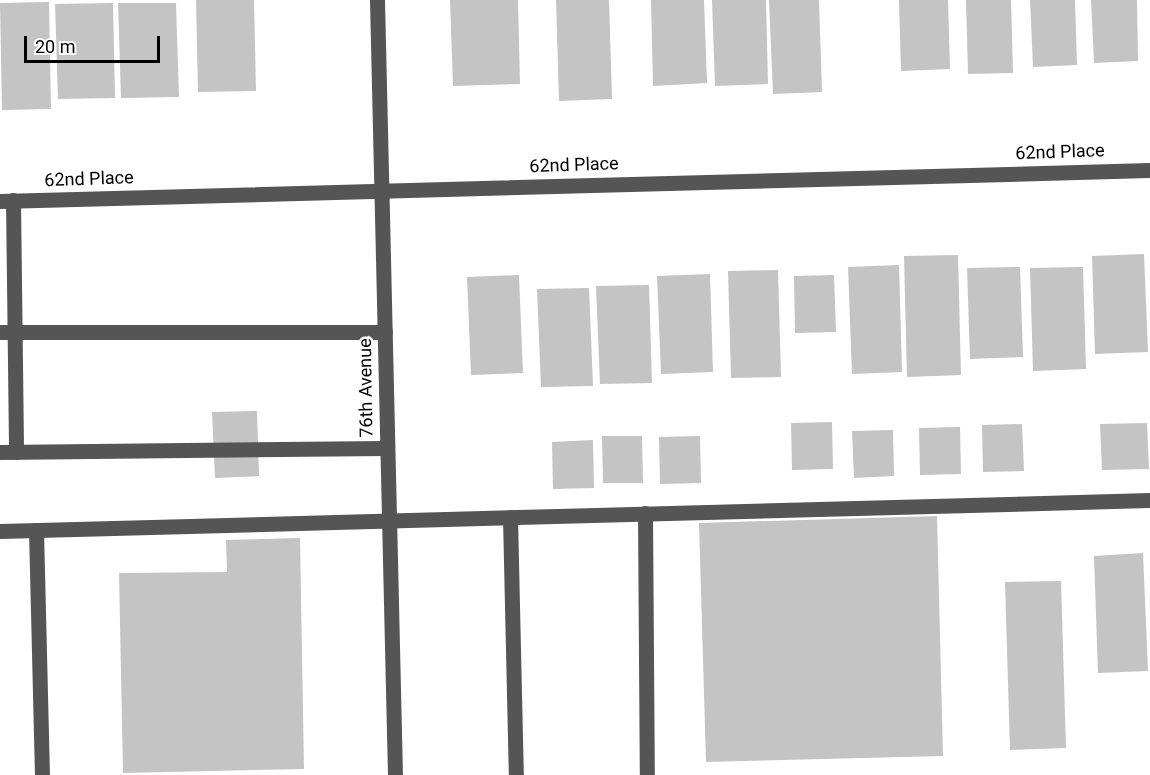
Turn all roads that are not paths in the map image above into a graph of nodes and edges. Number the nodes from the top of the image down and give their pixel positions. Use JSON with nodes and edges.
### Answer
{"nodes":[{"id":1,"x":377,"y":0,"type":"edge"},
{"id":2,"x":1150,"y":170,"type":"edge"},
{"id":3,"x":381,"y":190,"type":"junction"},
{"id":4,"x":6,"y":200,"type":"edge"},
{"id":5,"x":7,"y":332,"type":"edge"},
{"id":6,"x":385,"y":332,"type":"junction"},
{"id":7,"x":387,"y":448,"type":"junction"},
{"id":8,"x":0,"y":452,"type":"edge"},
{"id":9,"x":16,"y":452,"type":"junction"},
{"id":10,"x":1150,"y":500,"type":"edge"},
{"id":11,"x":645,"y":513,"type":"junction"},
{"id":12,"x":510,"y":517,"type":"junction"},
{"id":13,"x":389,"y":520,"type":"junction"},
{"id":14,"x":36,"y":530,"type":"junction"},
{"id":15,"x":0,"y":531,"type":"edge"},
{"id":16,"x":42,"y":775,"type":"edge"},
{"id":17,"x":395,"y":775,"type":"edge"},
{"id":18,"x":516,"y":775,"type":"edge"},
{"id":19,"x":647,"y":775,"type":"edge"}],
"edges":[{"from":1,"to":3,"type":"street","name":"76th Avenue"},
{"from":2,"to":3,"type":"street","name":"62nd Place"},
{"from":3,"to":4,"type":"street","name":"62nd Place"},
{"from":3,"to":6,"type":"street","name":"76th Avenue"},
{"from":4,"to":5,"type":"street"},
{"from":5,"to":6,"type":"street"},
{"from":5,"to":9,"type":"street"},
{"from":6,"to":7,"type":"street","name":"76th Avenue"},
{"from":7,"to":9,"type":"street"},
{"from":7,"to":13,"type":"street","name":"76th Avenue"},
{"from":8,"to":9,"type":"street"},
{"from":10,"to":11,"type":"street"},
{"from":11,"to":12,"type":"street"},
{"from":11,"to":19,"type":"street"},
{"from":12,"to":13,"type":"street"},
{"from":12,"to":18,"type":"street"},
{"from":13,"to":14,"type":"street"},
{"from":13,"to":17,"type":"street","name":"76th Avenue"},
{"from":14,"to":15,"type":"street"},
{"from":14,"to":16,"type":"street"}]}
